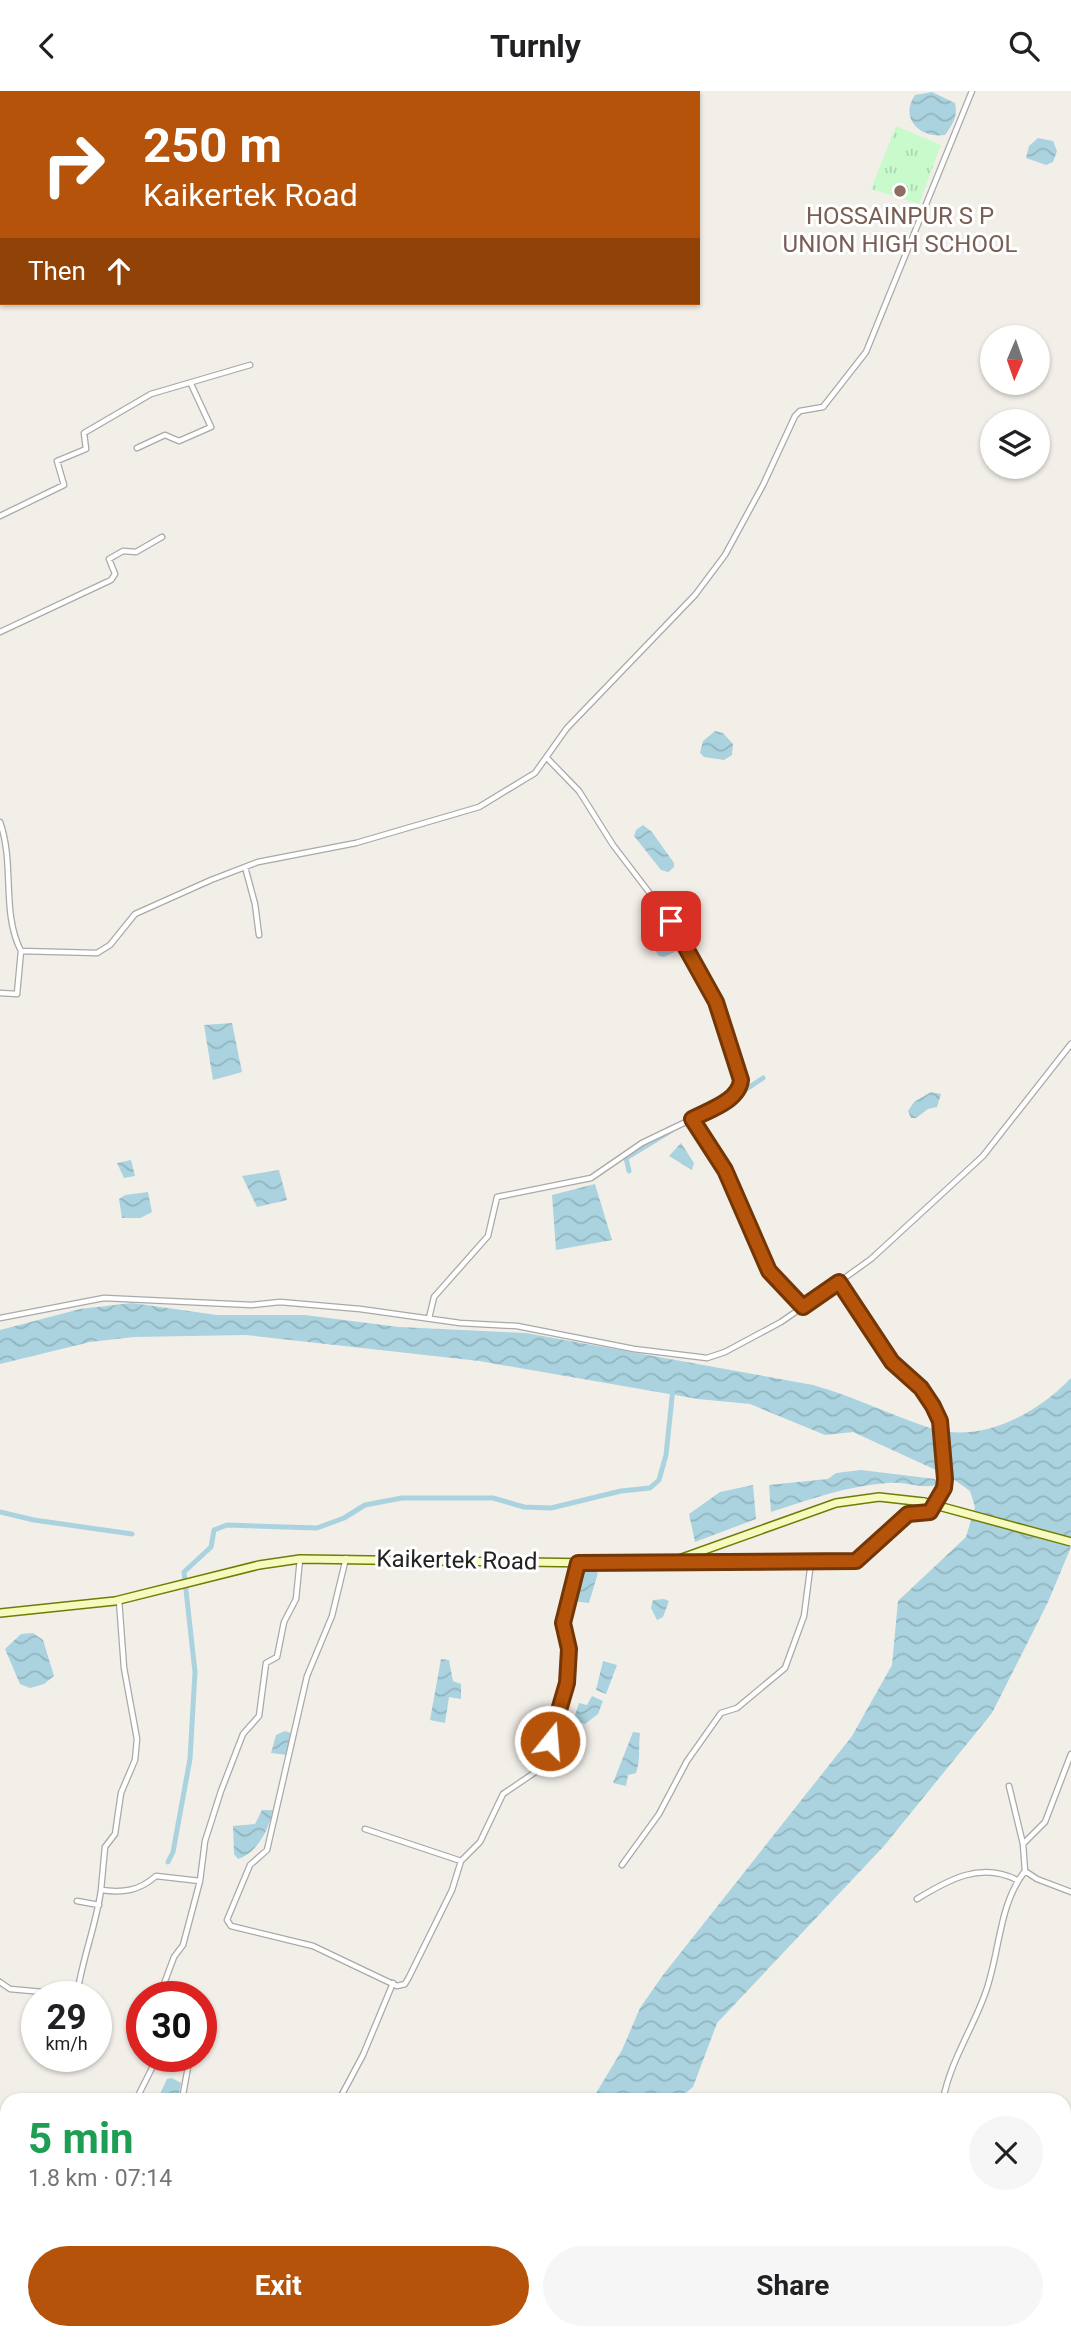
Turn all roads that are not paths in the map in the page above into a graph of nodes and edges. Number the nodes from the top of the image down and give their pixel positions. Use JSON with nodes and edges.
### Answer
{"nodes":[{"id":1,"x":972,"y":91,"type":"edge"},
{"id":2,"x":250,"y":365,"type":"dead end"},
{"id":3,"x":191,"y":384,"type":"junction"},
{"id":4,"x":137,"y":449,"type":"dead end"},
{"id":5,"x":0,"y":516,"type":"edge"},
{"id":6,"x":162,"y":537,"type":"dead end"},
{"id":7,"x":0,"y":632,"type":"edge"},
{"id":8,"x":547,"y":758,"type":"junction"},
{"id":9,"x":0,"y":822,"type":"edge"},
{"id":10,"x":245,"y":867,"type":"junction"},
{"id":11,"x":259,"y":935,"type":"dead end"},
{"id":12,"x":21,"y":951,"type":"junction"},
{"id":13,"x":0,"y":993,"type":"edge"},
{"id":14,"x":1071,"y":1044,"type":"edge"},
{"id":15,"x":693,"y":1120,"type":"junction"},
{"id":16,"x":839,"y":1282,"type":"junction"},
{"id":17,"x":803,"y":1307,"type":"junction"},
{"id":18,"x":0,"y":1318,"type":"edge"},
{"id":19,"x":429,"y":1318,"type":"junction"},
{"id":20,"x":1071,"y":1542,"type":"edge"},
{"id":21,"x":346,"y":1558,"type":"junction"},
{"id":22,"x":300,"y":1559,"type":"junction"},
{"id":23,"x":811,"y":1562,"type":"junction"},
{"id":24,"x":578,"y":1563,"type":"junction"},
{"id":25,"x":665,"y":1564,"type":"junction"},
{"id":26,"x":119,"y":1600,"type":"junction"},
{"id":27,"x":0,"y":1613,"type":"edge"},
{"id":28,"x":1071,"y":1753,"type":"edge"},
{"id":29,"x":1009,"y":1786,"type":"dead end"},
{"id":30,"x":365,"y":1829,"type":"dead end"},
{"id":31,"x":1023,"y":1844,"type":"junction"},
{"id":32,"x":461,"y":1861,"type":"junction"},
{"id":33,"x":622,"y":1865,"type":"dead end"},
{"id":34,"x":1025,"y":1871,"type":"junction"},
{"id":35,"x":1017,"y":1880,"type":"junction"},
{"id":36,"x":200,"y":1881,"type":"junction"},
{"id":37,"x":101,"y":1889,"type":"junction"},
{"id":38,"x":1071,"y":1892,"type":"edge"},
{"id":39,"x":917,"y":1899,"type":"dead end"},
{"id":40,"x":77,"y":1901,"type":"dead end"},
{"id":41,"x":99,"y":1905,"type":"junction"},
{"id":42,"x":165,"y":1981,"type":"edge"},
{"id":43,"x":0,"y":1982,"type":"edge"},
{"id":44,"x":393,"y":1983,"type":"junction"},
{"id":45,"x":150,"y":2072,"type":"edge"},
{"id":46,"x":187,"y":2072,"type":"edge"},
{"id":47,"x":140,"y":2093,"type":"edge"},
{"id":48,"x":183,"y":2093,"type":"edge"},
{"id":49,"x":343,"y":2093,"type":"edge"},
{"id":50,"x":944,"y":2093,"type":"edge"}],
"edges":[{"from":1,"to":8,"type":"street"},
{"from":2,"to":3,"type":"street"},
{"from":3,"to":4,"type":"street"},
{"from":3,"to":5,"type":"street"},
{"from":6,"to":7,"type":"street"},
{"from":8,"to":10,"type":"street"},
{"from":8,"to":15,"type":"street"},
{"from":9,"to":12,"type":"street"},
{"from":10,"to":11,"type":"street"},
{"from":10,"to":12,"type":"street"},
{"from":12,"to":13,"type":"street"},
{"from":14,"to":16,"type":"street"},
{"from":15,"to":17,"type":"street"},
{"from":15,"to":19,"type":"street"},
{"from":16,"to":17,"type":"street"},
{"from":16,"to":23,"type":"street"},
{"from":17,"to":19,"type":"street"},
{"from":18,"to":19,"type":"street"},
{"from":20,"to":25,"type":"main road","name":"Kaikertek Road","bridge":true},
{"from":21,"to":22,"type":"main road","name":"Kaikertek Road"},
{"from":21,"to":24,"type":"main road","name":"Kaikertek Road"},
{"from":21,"to":44,"type":"street"},
{"from":22,"to":26,"type":"main road","name":"Kaikertek Road"},
{"from":22,"to":36,"type":"street"},
{"from":23,"to":25,"type":"street"},
{"from":23,"to":33,"type":"street"},
{"from":24,"to":25,"type":"main road","name":"Kaikertek Road"},
{"from":24,"to":32,"type":"street"},
{"from":26,"to":27,"type":"main road","name":"Kaikertek Road"},
{"from":26,"to":37,"type":"street"},
{"from":28,"to":31,"type":"street"},
{"from":29,"to":31,"type":"street"},
{"from":30,"to":32,"type":"street"},
{"from":31,"to":34,"type":"street"},
{"from":32,"to":44,"type":"street"},
{"from":34,"to":35,"type":"street"},
{"from":34,"to":38,"type":"street"},
{"from":35,"to":39,"type":"street"},
{"from":35,"to":50,"type":"street"},
{"from":36,"to":37,"type":"street"},
{"from":36,"to":42,"type":"street"},
{"from":37,"to":41,"type":"street"},
{"from":40,"to":41,"type":"street"},
{"from":41,"to":43,"type":"street"},
{"from":44,"to":49,"type":"street"},
{"from":45,"to":47,"type":"street"},
{"from":46,"to":48,"type":"street"}]}
